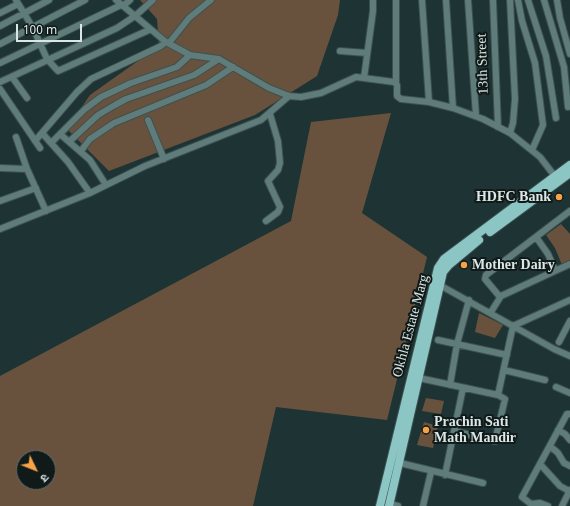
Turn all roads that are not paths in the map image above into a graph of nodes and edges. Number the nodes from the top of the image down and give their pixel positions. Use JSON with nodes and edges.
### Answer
{"nodes":[{"id":1,"x":49,"y":0,"type":"edge"},
{"id":2,"x":85,"y":0,"type":"edge"},
{"id":3,"x":130,"y":0,"type":"edge"},
{"id":4,"x":153,"y":0,"type":"edge"},
{"id":5,"x":211,"y":0,"type":"edge"},
{"id":6,"x":373,"y":0,"type":"edge"},
{"id":7,"x":396,"y":0,"type":"edge"},
{"id":8,"x":422,"y":0,"type":"edge"},
{"id":9,"x":446,"y":0,"type":"edge"},
{"id":10,"x":468,"y":0,"type":"edge"},
{"id":11,"x":493,"y":0,"type":"edge"},
{"id":12,"x":510,"y":0,"type":"edge"},
{"id":13,"x":518,"y":0,"type":"edge"},
{"id":14,"x":528,"y":0,"type":"edge"},
{"id":15,"x":544,"y":0,"type":"edge"},
{"id":16,"x":558,"y":0,"type":"edge"},
{"id":17,"x":17,"y":2,"type":"edge"},
{"id":18,"x":120,"y":4,"type":"edge"},
{"id":19,"x":0,"y":13,"type":"edge"},
{"id":20,"x":23,"y":14,"type":"junction"},
{"id":21,"x":135,"y":16,"type":"junction"},
{"id":22,"x":0,"y":26,"type":"edge"},
{"id":23,"x":33,"y":28,"type":"junction"},
{"id":24,"x":150,"y":30,"type":"junction"},
{"id":25,"x":167,"y":42,"type":"junction"},
{"id":26,"x":40,"y":43,"type":"junction"},
{"id":27,"x":0,"y":44,"type":"edge"},
{"id":28,"x":340,"y":52,"type":"dead end"},
{"id":29,"x":367,"y":53,"type":"junction"},
{"id":30,"x":570,"y":54,"type":"edge"},
{"id":31,"x":190,"y":55,"type":"junction"},
{"id":32,"x":47,"y":59,"type":"junction"},
{"id":33,"x":218,"y":60,"type":"junction"},
{"id":34,"x":0,"y":63,"type":"edge"},
{"id":35,"x":233,"y":67,"type":"junction"},
{"id":36,"x":12,"y":76,"type":"junction"},
{"id":37,"x":364,"y":78,"type":"junction"},
{"id":38,"x":0,"y":82,"type":"edge"},
{"id":39,"x":396,"y":84,"type":"junction"},
{"id":40,"x":0,"y":89,"type":"edge"},
{"id":41,"x":289,"y":96,"type":"junction"},
{"id":42,"x":27,"y":98,"type":"dead end"},
{"id":43,"x":429,"y":102,"type":"junction"},
{"id":44,"x":568,"y":107,"type":"dead end"},
{"id":45,"x":453,"y":108,"type":"junction"},
{"id":46,"x":270,"y":114,"type":"junction"},
{"id":47,"x":476,"y":116,"type":"junction"},
{"id":48,"x":556,"y":118,"type":"dead end"},
{"id":49,"x":148,"y":120,"type":"dead end"},
{"id":50,"x":498,"y":127,"type":"junction"},
{"id":51,"x":42,"y":133,"type":"junction"},
{"id":52,"x":510,"y":133,"type":"junction"},
{"id":53,"x":60,"y":134,"type":"junction"},
{"id":54,"x":16,"y":137,"type":"dead end"},
{"id":55,"x":35,"y":141,"type":"junction"},
{"id":56,"x":70,"y":141,"type":"junction"},
{"id":57,"x":52,"y":142,"type":"junction"},
{"id":58,"x":40,"y":148,"type":"dead end"},
{"id":59,"x":532,"y":150,"type":"junction"},
{"id":60,"x":81,"y":151,"type":"junction"},
{"id":61,"x":164,"y":159,"type":"junction"},
{"id":62,"x":570,"y":165,"type":"edge"},
{"id":63,"x":0,"y":168,"type":"edge"},
{"id":64,"x":27,"y":169,"type":"junction"},
{"id":65,"x":570,"y":173,"type":"edge"},
{"id":66,"x":556,"y":179,"type":"junction"},
{"id":67,"x":106,"y":185,"type":"junction"},
{"id":68,"x":36,"y":188,"type":"junction"},
{"id":69,"x":90,"y":193,"type":"junction"},
{"id":70,"x":0,"y":201,"type":"edge"},
{"id":71,"x":46,"y":211,"type":"junction"},
{"id":72,"x":570,"y":211,"type":"edge"},
{"id":73,"x":266,"y":221,"type":"dead end"},
{"id":74,"x":0,"y":229,"type":"edge"},
{"id":75,"x":536,"y":237,"type":"junction"},
{"id":76,"x":570,"y":264,"type":"edge"},
{"id":77,"x":555,"y":270,"type":"junction"},
{"id":78,"x":437,"y":284,"type":"junction"},
{"id":79,"x":500,"y":297,"type":"junction"},
{"id":80,"x":469,"y":300,"type":"junction"},
{"id":81,"x":570,"y":300,"type":"edge"},
{"id":82,"x":491,"y":312,"type":"junction"},
{"id":83,"x":570,"y":320,"type":"edge"},
{"id":84,"x":514,"y":326,"type":"junction"},
{"id":85,"x":438,"y":340,"type":"dead end"},
{"id":86,"x":559,"y":342,"type":"dead end"},
{"id":87,"x":457,"y":344,"type":"junction"},
{"id":88,"x":506,"y":355,"type":"junction"},
{"id":89,"x":570,"y":356,"type":"edge"},
{"id":90,"x":504,"y":370,"type":"junction"},
{"id":91,"x":419,"y":378,"type":"junction"},
{"id":92,"x":545,"y":380,"type":"dead end"},
{"id":93,"x":450,"y":384,"type":"junction"},
{"id":94,"x":556,"y":387,"type":"dead end"},
{"id":95,"x":463,"y":388,"type":"junction"},
{"id":96,"x":570,"y":393,"type":"edge"},
{"id":97,"x":498,"y":396,"type":"junction"},
{"id":98,"x":570,"y":414,"type":"edge"},
{"id":99,"x":558,"y":430,"type":"junction"},
{"id":100,"x":454,"y":431,"type":"junction"},
{"id":101,"x":568,"y":433,"type":"edge"},
{"id":102,"x":570,"y":440,"type":"edge"},
{"id":103,"x":550,"y":446,"type":"junction"},
{"id":104,"x":400,"y":463,"type":"junction"},
{"id":105,"x":540,"y":464,"type":"junction"},
{"id":106,"x":570,"y":466,"type":"edge"},
{"id":107,"x":431,"y":472,"type":"junction"},
{"id":108,"x":445,"y":475,"type":"junction"},
{"id":109,"x":482,"y":483,"type":"dead end"},
{"id":110,"x":570,"y":491,"type":"edge"},
{"id":111,"x":390,"y":505,"type":"edge"},
{"id":112,"x":380,"y":506,"type":"edge"},
{"id":113,"x":398,"y":506,"type":"edge"},
{"id":114,"x":423,"y":506,"type":"edge"},
{"id":115,"x":548,"y":506,"type":"edge"},
{"id":116,"x":562,"y":506,"type":"edge"}],
"edges":[{"from":1,"to":20,"type":"street"},
{"from":2,"to":23,"type":"street"},
{"from":3,"to":18,"type":"street"},
{"from":4,"to":21,"type":"street"},
{"from":5,"to":25,"type":"street"},
{"from":6,"to":29,"type":"street"},
{"from":7,"to":39,"type":"street"},
{"from":8,"to":43,"type":"street"},
{"from":9,"to":45,"type":"street"},
{"from":10,"to":47,"type":"street"},
{"from":11,"to":50,"type":"street","name":"13th Street"},
{"from":12,"to":52,"type":"street"},
{"from":13,"to":59,"type":"street"},
{"from":14,"to":48,"type":"street"},
{"from":15,"to":44,"type":"street"},
{"from":16,"to":30,"type":"street"},
{"from":17,"to":19,"type":"street"},
{"from":17,"to":20,"type":"street"},
{"from":18,"to":21,"type":"street"},
{"from":18,"to":26,"type":"street"},
{"from":20,"to":22,"type":"street"},
{"from":20,"to":23,"type":"street"},
{"from":21,"to":24,"type":"street"},
{"from":21,"to":32,"type":"street"},
{"from":23,"to":26,"type":"street"},
{"from":23,"to":27,"type":"street"},
{"from":24,"to":25,"type":"street"},
{"from":24,"to":32,"type":"street"},
{"from":25,"to":31,"type":"street"},
{"from":25,"to":51,"type":"street"},
{"from":26,"to":32,"type":"street"},
{"from":26,"to":34,"type":"street"},
{"from":28,"to":29,"type":"street"},
{"from":29,"to":37,"type":"street"},
{"from":31,"to":33,"type":"street"},
{"from":31,"to":53,"type":"street"},
{"from":32,"to":36,"type":"street"},
{"from":33,"to":35,"type":"street"},
{"from":33,"to":56,"type":"street"},
{"from":35,"to":41,"type":"street"},
{"from":35,"to":60,"type":"street"},
{"from":36,"to":38,"type":"street"},
{"from":36,"to":42,"type":"street"},
{"from":37,"to":39,"type":"street"},
{"from":37,"to":41,"type":"street"},
{"from":39,"to":43,"type":"street"},
{"from":40,"to":55,"type":"street"},
{"from":41,"to":46,"type":"street"},
{"from":43,"to":45,"type":"street"},
{"from":45,"to":47,"type":"street"},
{"from":46,"to":61,"type":"street"},
{"from":46,"to":73,"type":"street"},
{"from":47,"to":50,"type":"street"},
{"from":49,"to":61,"type":"street"},
{"from":50,"to":52,"type":"street"},
{"from":51,"to":55,"type":"street"},
{"from":51,"to":57,"type":"street"},
{"from":52,"to":59,"type":"street"},
{"from":53,"to":56,"type":"street"},
{"from":53,"to":57,"type":"street"},
{"from":54,"to":64,"type":"street"},
{"from":55,"to":58,"type":"street"},
{"from":56,"to":60,"type":"street"},
{"from":57,"to":69,"type":"street"},
{"from":59,"to":66,"type":"street"},
{"from":60,"to":67,"type":"street"},
{"from":61,"to":67,"type":"street"},
{"from":62,"to":66,"type":"main road","name":"Okhla Estate Marg"},
{"from":63,"to":64,"type":"street"},
{"from":64,"to":68,"type":"street"},
{"from":65,"to":66,"type":"main road","name":"Okhla Estate Marg"},
{"from":66,"to":78,"type":"main road","name":"Okhla Estate Marg"},
{"from":67,"to":69,"type":"street"},
{"from":68,"to":70,"type":"street"},
{"from":68,"to":71,"type":"street"},
{"from":69,"to":71,"type":"street"},
{"from":71,"to":74,"type":"street"},
{"from":72,"to":75,"type":"street"},
{"from":75,"to":77,"type":"street"},
{"from":75,"to":79,"type":"street"},
{"from":76,"to":77,"type":"street"},
{"from":77,"to":79,"type":"street"},
{"from":78,"to":80,"type":"street"},
{"from":78,"to":91,"type":"main road","name":"Okhla Estate Marg"},
{"from":78,"to":112,"type":"main road","name":"Okhla Estate Marg"},
{"from":79,"to":82,"type":"street"},
{"from":80,"to":82,"type":"street"},
{"from":80,"to":87,"type":"street"},
{"from":81,"to":84,"type":"street"},
{"from":82,"to":84,"type":"street"},
{"from":83,"to":86,"type":"street"},
{"from":84,"to":88,"type":"street"},
{"from":84,"to":89,"type":"street"},
{"from":85,"to":87,"type":"street"},
{"from":87,"to":88,"type":"street"},
{"from":87,"to":93,"type":"street"},
{"from":88,"to":90,"type":"street"},
{"from":90,"to":92,"type":"street"},
{"from":90,"to":97,"type":"street"},
{"from":91,"to":93,"type":"street"},
{"from":91,"to":104,"type":"main road","name":"Okhla Estate Marg"},
{"from":93,"to":95,"type":"street"},
{"from":94,"to":96,"type":"street"},
{"from":95,"to":97,"type":"street"},
{"from":95,"to":100,"type":"street"},
{"from":97,"to":100,"type":"street"},
{"from":98,"to":99,"type":"street"},
{"from":99,"to":101,"type":"street"},
{"from":99,"to":103,"type":"street"},
{"from":100,"to":108,"type":"street"},
{"from":101,"to":102,"type":"street"},
{"from":103,"to":105,"type":"street"},
{"from":103,"to":106,"type":"street"},
{"from":104,"to":107,"type":"street"},
{"from":104,"to":111,"type":"main road","name":"Okhla Estate Marg"},
{"from":105,"to":110,"type":"street"},
{"from":105,"to":115,"type":"street"},
{"from":107,"to":108,"type":"street"},
{"from":107,"to":114,"type":"street"},
{"from":108,"to":109,"type":"street"},
{"from":110,"to":116,"type":"street"},
{"from":111,"to":113,"type":"street"}]}
